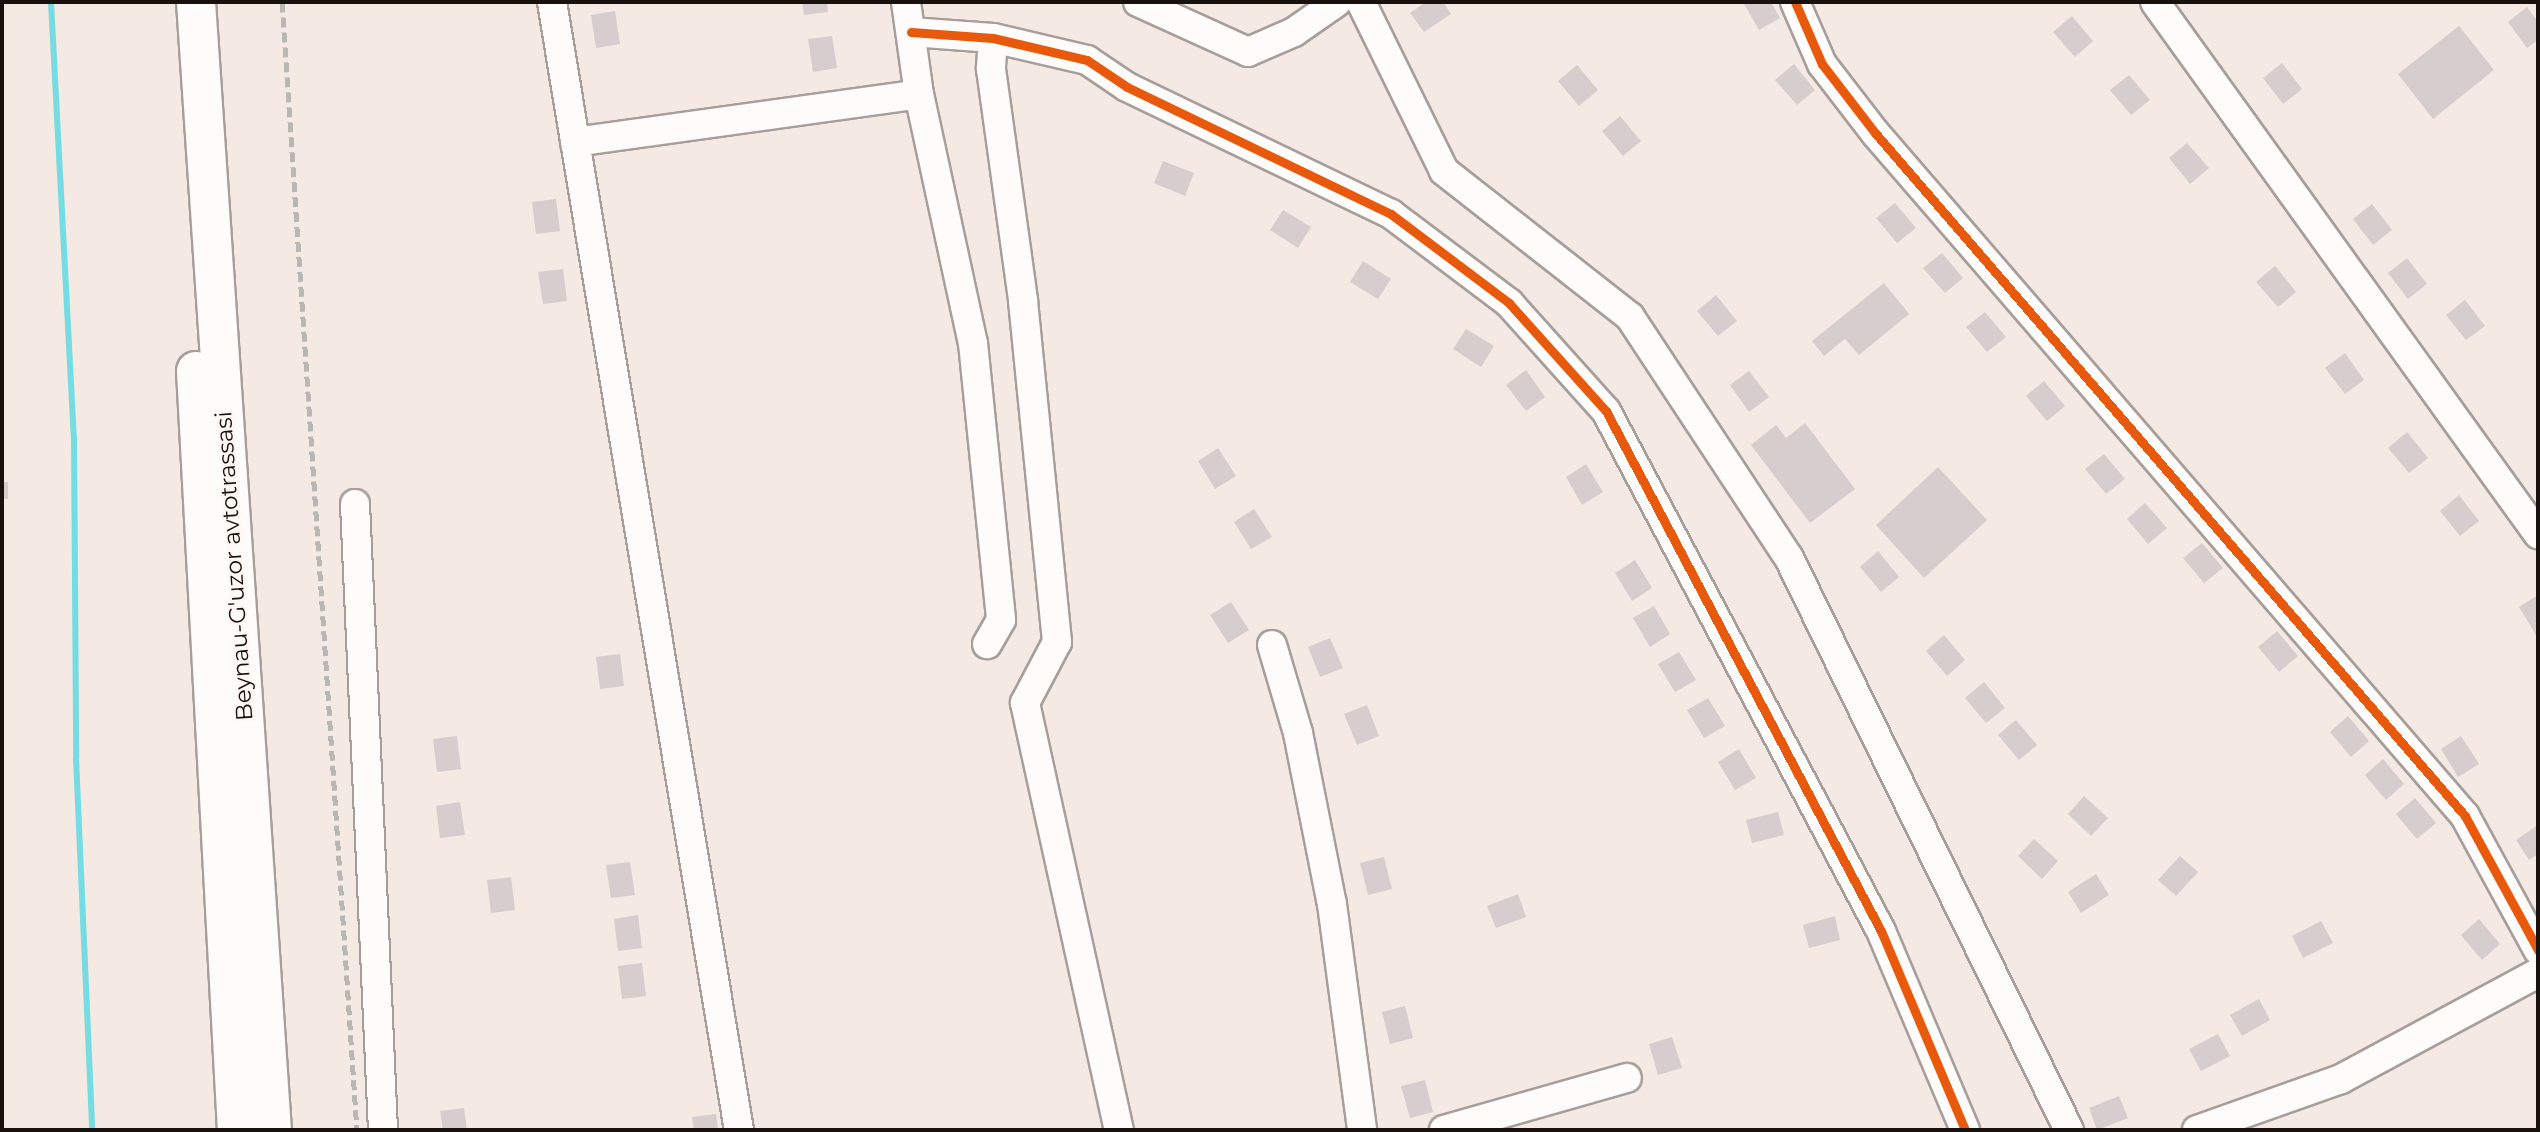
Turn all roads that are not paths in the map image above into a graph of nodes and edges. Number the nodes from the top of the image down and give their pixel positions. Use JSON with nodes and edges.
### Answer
{"nodes":[{"id":1,"x":179,"y":2,"type":"edge"},
{"id":2,"x":197,"y":2,"type":"edge"},
{"id":3,"x":552,"y":2,"type":"edge"},
{"id":4,"x":906,"y":2,"type":"edge"},
{"id":5,"x":1138,"y":2,"type":"edge"},
{"id":6,"x":1337,"y":2,"type":"edge"},
{"id":7,"x":1361,"y":2,"type":"edge"},
{"id":8,"x":1795,"y":2,"type":"edge"},
{"id":9,"x":2155,"y":2,"type":"edge"},
{"id":10,"x":911,"y":32,"type":"junction"},
{"id":11,"x":993,"y":38,"type":"junction"},
{"id":12,"x":919,"y":94,"type":"junction"},
{"id":13,"x":575,"y":142,"type":"junction"},
{"id":14,"x":355,"y":503,"type":"dead end"},
{"id":15,"x":2538,"y":534,"type":"edge"},
{"id":16,"x":987,"y":644,"type":"dead end"},
{"id":17,"x":1272,"y":645,"type":"dead end"},
{"id":18,"x":2538,"y":950,"type":"edge"},
{"id":19,"x":2538,"y":973,"type":"edge"},
{"id":20,"x":1628,"y":1078,"type":"dead end"},
{"id":21,"x":237,"y":1130,"type":"edge"},
{"id":22,"x":272,"y":1130,"type":"edge"},
{"id":23,"x":383,"y":1130,"type":"edge"},
{"id":24,"x":739,"y":1130,"type":"edge"},
{"id":25,"x":1119,"y":1130,"type":"edge"},
{"id":26,"x":1362,"y":1130,"type":"edge"},
{"id":27,"x":1444,"y":1130,"type":"edge"},
{"id":28,"x":1965,"y":1130,"type":"edge"},
{"id":29,"x":2069,"y":1130,"type":"edge"},
{"id":30,"x":2197,"y":1130,"type":"edge"}],
"edges":[{"from":1,"to":21,"type":"highway","name":"Beynau-G'uzor avtotrassasi"},
{"from":2,"to":22,"type":"highway","name":"Beynau-G'uzor avtotrassasi"},
{"from":3,"to":13,"type":"street"},
{"from":4,"to":10,"type":"street"},
{"from":5,"to":6,"type":"street"},
{"from":7,"to":29,"type":"street"},
{"from":8,"to":18,"type":"street"},
{"from":9,"to":15,"type":"street"},
{"from":10,"to":11,"type":"street"},
{"from":10,"to":12,"type":"street"},
{"from":11,"to":25,"type":"street"},
{"from":11,"to":28,"type":"street"},
{"from":12,"to":13,"type":"street"},
{"from":12,"to":16,"type":"street"},
{"from":13,"to":24,"type":"street"},
{"from":14,"to":23,"type":"street"},
{"from":17,"to":26,"type":"street"},
{"from":19,"to":30,"type":"street"},
{"from":20,"to":27,"type":"street"}]}
